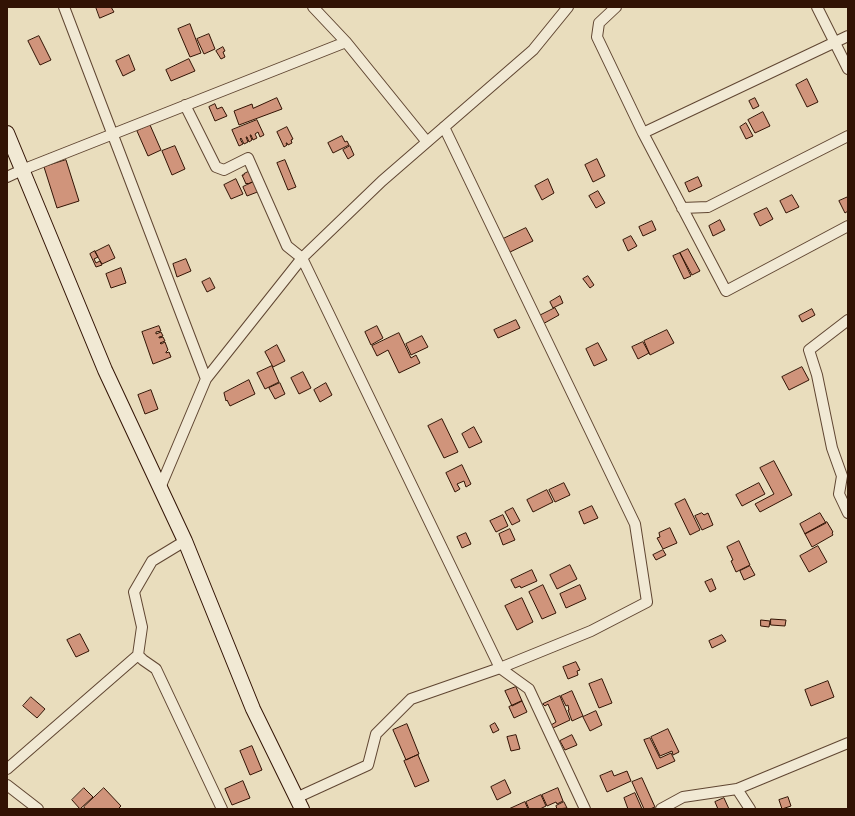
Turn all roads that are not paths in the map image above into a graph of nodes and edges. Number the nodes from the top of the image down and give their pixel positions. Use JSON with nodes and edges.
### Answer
{"nodes":[{"id":1,"x":64,"y":7,"type":"edge"},
{"id":2,"x":313,"y":7,"type":"edge"},
{"id":3,"x":568,"y":7,"type":"edge"},
{"id":4,"x":616,"y":7,"type":"edge"},
{"id":5,"x":817,"y":7,"type":"edge"},
{"id":6,"x":848,"y":36,"type":"edge"},
{"id":7,"x":346,"y":42,"type":"junction"},
{"id":8,"x":835,"y":43,"type":"junction"},
{"id":9,"x":848,"y":69,"type":"edge"},
{"id":10,"x":185,"y":105,"type":"junction"},
{"id":11,"x":444,"y":127,"type":"junction"},
{"id":12,"x":7,"y":133,"type":"edge"},
{"id":13,"x":643,"y":133,"type":"junction"},
{"id":14,"x":112,"y":134,"type":"junction"},
{"id":15,"x":848,"y":136,"type":"edge"},
{"id":16,"x":427,"y":142,"type":"junction"},
{"id":17,"x":22,"y":170,"type":"junction"},
{"id":18,"x":7,"y":177,"type":"edge"},
{"id":19,"x":682,"y":208,"type":"junction"},
{"id":20,"x":848,"y":226,"type":"edge"},
{"id":21,"x":302,"y":258,"type":"junction"},
{"id":22,"x":848,"y":320,"type":"edge"},
{"id":23,"x":206,"y":379,"type":"junction"},
{"id":24,"x":160,"y":488,"type":"junction"},
{"id":25,"x":848,"y":513,"type":"edge"},
{"id":26,"x":185,"y":541,"type":"junction"},
{"id":27,"x":138,"y":655,"type":"junction"},
{"id":28,"x":500,"y":668,"type":"junction"},
{"id":29,"x":848,"y":743,"type":"edge"},
{"id":30,"x":7,"y":768,"type":"edge"},
{"id":31,"x":7,"y":785,"type":"edge"},
{"id":32,"x":737,"y":789,"type":"junction"},
{"id":33,"x":299,"y":803,"type":"edge"},
{"id":34,"x":38,"y":809,"type":"edge"},
{"id":35,"x":222,"y":809,"type":"edge"},
{"id":36,"x":585,"y":809,"type":"edge"},
{"id":37,"x":661,"y":809,"type":"edge"},
{"id":38,"x":750,"y":809,"type":"edge"}],
"edges":[{"from":1,"to":14,"type":"street"},
{"from":2,"to":7,"type":"street"},
{"from":3,"to":11,"type":"street"},
{"from":4,"to":13,"type":"street"},
{"from":5,"to":8,"type":"street"},
{"from":6,"to":8,"type":"street"},
{"from":7,"to":10,"type":"street"},
{"from":7,"to":16,"type":"street"},
{"from":8,"to":9,"type":"street"},
{"from":8,"to":13,"type":"street"},
{"from":10,"to":14,"type":"street"},
{"from":10,"to":21,"type":"street"},
{"from":11,"to":16,"type":"street"},
{"from":11,"to":28,"type":"street"},
{"from":12,"to":17,"type":"street"},
{"from":13,"to":19,"type":"street"},
{"from":14,"to":17,"type":"street"},
{"from":14,"to":23,"type":"street"},
{"from":15,"to":19,"type":"street"},
{"from":16,"to":21,"type":"street"},
{"from":17,"to":18,"type":"street"},
{"from":17,"to":24,"type":"street"},
{"from":19,"to":20,"type":"street"},
{"from":21,"to":23,"type":"street"},
{"from":21,"to":28,"type":"street"},
{"from":22,"to":25,"type":"street"},
{"from":23,"to":24,"type":"street"},
{"from":24,"to":26,"type":"street"},
{"from":26,"to":27,"type":"street"},
{"from":26,"to":33,"type":"street"},
{"from":27,"to":30,"type":"street"},
{"from":27,"to":35,"type":"street"},
{"from":28,"to":33,"type":"street"},
{"from":28,"to":36,"type":"street"},
{"from":29,"to":32,"type":"street"},
{"from":31,"to":34,"type":"street"},
{"from":32,"to":37,"type":"street"},
{"from":32,"to":38,"type":"street"}]}
